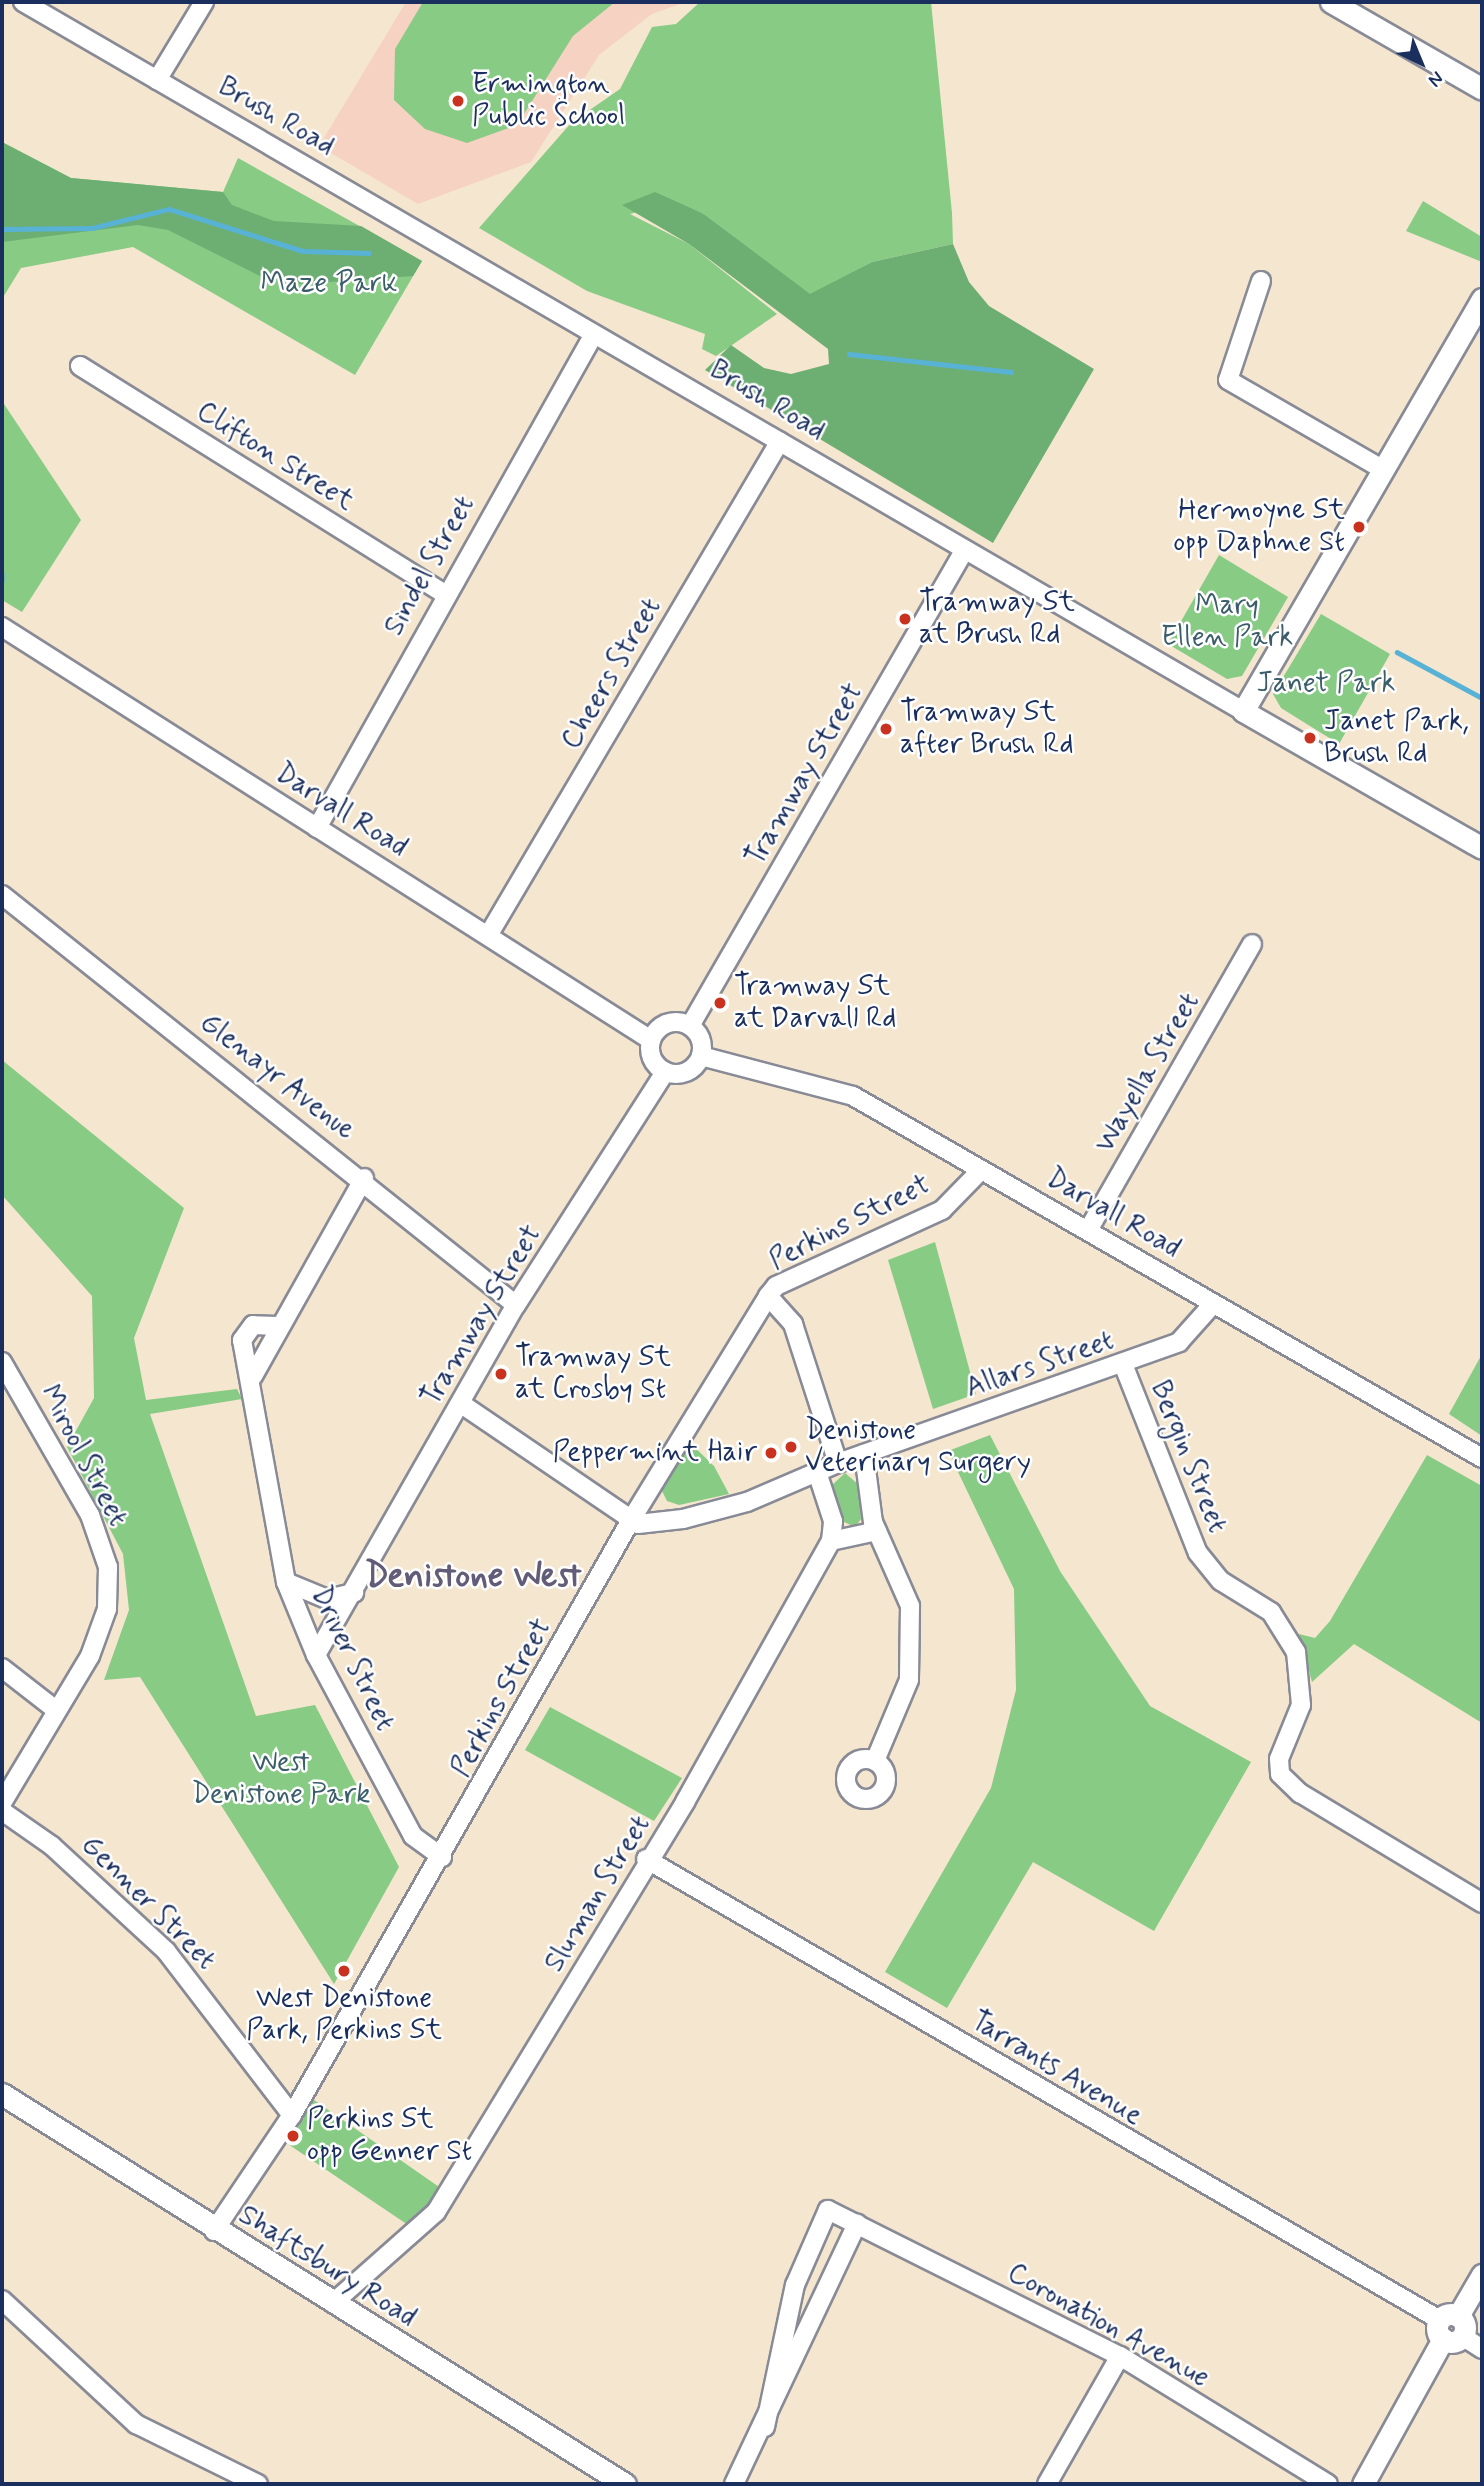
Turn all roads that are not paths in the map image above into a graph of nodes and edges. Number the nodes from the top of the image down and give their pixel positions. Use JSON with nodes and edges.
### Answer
{"nodes":[{"id":1,"x":23,"y":2,"type":"edge"},
{"id":2,"x":204,"y":2,"type":"edge"},
{"id":3,"x":1331,"y":2,"type":"edge"},
{"id":4,"x":157,"y":79,"type":"junction"},
{"id":5,"x":1482,"y":89,"type":"edge"},
{"id":6,"x":1261,"y":281,"type":"dead end"},
{"id":7,"x":1482,"y":299,"type":"edge"},
{"id":8,"x":594,"y":334,"type":"junction"},
{"id":9,"x":80,"y":366,"type":"dead end"},
{"id":10,"x":779,"y":441,"type":"junction"},
{"id":11,"x":1382,"y":469,"type":"junction"},
{"id":12,"x":964,"y":551,"type":"junction"},
{"id":13,"x":443,"y":593,"type":"junction"},
{"id":14,"x":2,"y":627,"type":"edge"},
{"id":15,"x":1243,"y":711,"type":"junction"},
{"id":16,"x":317,"y":828,"type":"junction"},
{"id":17,"x":1482,"y":848,"type":"edge"},
{"id":18,"x":2,"y":895,"type":"edge"},
{"id":19,"x":489,"y":934,"type":"junction"},
{"id":20,"x":1252,"y":944,"type":"dead end"},
{"id":21,"x":690,"y":1026,"type":"junction"},
{"id":22,"x":651,"y":1040,"type":"junction"},
{"id":23,"x":701,"y":1056,"type":"junction"},
{"id":24,"x":665,"y":1072,"type":"junction"},
{"id":25,"x":981,"y":1170,"type":"junction"},
{"id":26,"x":364,"y":1178,"type":"junction"},
{"id":27,"x":1090,"y":1227,"type":"junction"},
{"id":28,"x":768,"y":1296,"type":"junction"},
{"id":29,"x":1213,"y":1304,"type":"junction"},
{"id":30,"x":516,"y":1305,"type":"junction"},
{"id":31,"x":278,"y":1326,"type":"junction"},
{"id":32,"x":2,"y":1362,"type":"edge"},
{"id":33,"x":1123,"y":1364,"type":"junction"},
{"id":34,"x":253,"y":1376,"type":"junction"},
{"id":35,"x":460,"y":1404,"type":"junction"},
{"id":36,"x":864,"y":1454,"type":"junction"},
{"id":37,"x":1482,"y":1458,"type":"edge"},
{"id":38,"x":838,"y":1463,"type":"junction"},
{"id":39,"x":817,"y":1472,"type":"junction"},
{"id":40,"x":631,"y":1520,"type":"junction"},
{"id":41,"x":877,"y":1531,"type":"junction"},
{"id":42,"x":831,"y":1541,"type":"junction"},
{"id":43,"x":286,"y":1582,"type":"junction"},
{"id":44,"x":354,"y":1593,"type":"junction"},
{"id":45,"x":316,"y":1655,"type":"junction"},
{"id":46,"x":2,"y":1668,"type":"edge"},
{"id":47,"x":56,"y":1710,"type":"junction"},
{"id":48,"x":875,"y":1761,"type":"dead end"},
{"id":49,"x":2,"y":1803,"type":"edge"},
{"id":50,"x":2,"y":1811,"type":"edge"},
{"id":51,"x":442,"y":1857,"type":"junction"},
{"id":52,"x":646,"y":1859,"type":"junction"},
{"id":53,"x":1482,"y":1903,"type":"edge"},
{"id":54,"x":2,"y":2094,"type":"edge"},
{"id":55,"x":292,"y":2115,"type":"junction"},
{"id":56,"x":857,"y":2224,"type":"junction"},
{"id":57,"x":214,"y":2231,"type":"junction"},
{"id":58,"x":1482,"y":2275,"type":"edge"},
{"id":59,"x":2,"y":2300,"type":"edge"},
{"id":60,"x":333,"y":2303,"type":"junction"},
{"id":61,"x":1451,"y":2328,"type":"junction"},
{"id":62,"x":1482,"y":2349,"type":"edge"},
{"id":63,"x":1120,"y":2356,"type":"junction"},
{"id":64,"x":765,"y":2427,"type":"junction"},
{"id":65,"x":258,"y":2484,"type":"edge"},
{"id":66,"x":625,"y":2484,"type":"edge"},
{"id":67,"x":734,"y":2484,"type":"edge"},
{"id":68,"x":1047,"y":2484,"type":"edge"},
{"id":69,"x":1328,"y":2484,"type":"edge"},
{"id":70,"x":1363,"y":2484,"type":"edge"}],
"edges":[{"from":1,"to":4,"type":"street","name":"Brush Road"},
{"from":2,"to":4,"type":"street"},
{"from":3,"to":5,"type":"street"},
{"from":4,"to":8,"type":"street","name":"Brush Road"},
{"from":6,"to":11,"type":"street"},
{"from":7,"to":11,"type":"street"},
{"from":8,"to":10,"type":"street","name":"Brush Road"},
{"from":8,"to":13,"type":"street","name":"Sindel Street"},
{"from":9,"to":13,"type":"street","name":"Clifton Street"},
{"from":10,"to":12,"type":"street","name":"Brush Road"},
{"from":10,"to":19,"type":"street","name":"Cheers Street"},
{"from":11,"to":15,"type":"street"},
{"from":12,"to":15,"type":"street","name":"Brush Road"},
{"from":12,"to":21,"type":"street","name":"Tramway Street"},
{"from":13,"to":16,"type":"street","name":"Sindel Street"},
{"from":14,"to":16,"type":"street","name":"Darvall Road"},
{"from":15,"to":17,"type":"street","name":"Brush Road"},
{"from":16,"to":19,"type":"street","name":"Darvall Road"},
{"from":18,"to":26,"type":"street","name":"Glenayr Avenue"},
{"from":19,"to":22,"type":"street","name":"Darvall Road"},
{"from":20,"to":27,"type":"street","name":"Wayella Street"},
{"from":21,"to":22,"type":"street"},
{"from":21,"to":23,"type":"street"},
{"from":22,"to":24,"type":"street"},
{"from":23,"to":24,"type":"street"},
{"from":23,"to":25,"type":"street","name":"Darvall Road"},
{"from":24,"to":30,"type":"street","name":"Tramway Street"},
{"from":25,"to":27,"type":"street","name":"Darvall Road"},
{"from":25,"to":28,"type":"street","name":"Perkins Street"},
{"from":26,"to":30,"type":"street","name":"Glenayr Avenue"},
{"from":26,"to":31,"type":"street"},
{"from":27,"to":29,"type":"street","name":"Darvall Road"},
{"from":28,"to":38,"type":"street"},
{"from":28,"to":40,"type":"street","name":"Perkins Street"},
{"from":29,"to":33,"type":"street","name":"Allars Street"},
{"from":29,"to":37,"type":"street","name":"Darvall Road"},
{"from":30,"to":35,"type":"street","name":"Tramway Street"},
{"from":31,"to":34,"type":"street"},
{"from":31,"to":34,"type":"street","name":"Driver Street"},
{"from":32,"to":47,"type":"street","name":"Mirool Street"},
{"from":33,"to":36,"type":"street","name":"Allars Street"},
{"from":33,"to":53,"type":"street","name":"Bergin Street"},
{"from":34,"to":43,"type":"street","name":"Driver Street"},
{"from":35,"to":40,"type":"street"},
{"from":35,"to":44,"type":"street","name":"Tramway Street"},
{"from":36,"to":38,"type":"street","name":"Allars Street"},
{"from":36,"to":41,"type":"street"},
{"from":38,"to":39,"type":"street","name":"Allars Street"},
{"from":39,"to":40,"type":"street","name":"Allars Street"},
{"from":39,"to":42,"type":"street"},
{"from":40,"to":51,"type":"street","name":"Perkins Street"},
{"from":41,"to":42,"type":"street"},
{"from":41,"to":48,"type":"street"},
{"from":42,"to":52,"type":"street","name":"Sluman Street"},
{"from":43,"to":44,"type":"street"},
{"from":43,"to":45,"type":"street","name":"Driver Street"},
{"from":44,"to":45,"type":"street","name":"Tramway Street"},
{"from":45,"to":51,"type":"street","name":"Driver Street"},
{"from":46,"to":47,"type":"street"},
{"from":47,"to":49,"type":"street","name":"Mirool Street"},
{"from":50,"to":55,"type":"street","name":"Genner Street"},
{"from":51,"to":55,"type":"street","name":"Perkins Street"},
{"from":52,"to":60,"type":"street","name":"Sluman Street"},
{"from":52,"to":61,"type":"street","name":"Tarrants Avenue"},
{"from":54,"to":57,"type":"street","name":"Shaftsbury Road"},
{"from":55,"to":57,"type":"street","name":"Perkins Street"},
{"from":56,"to":63,"type":"street","name":"Coronation Avenue"},
{"from":56,"to":64,"type":"street"},
{"from":56,"to":64,"type":"street","name":"Coronation Avenue"},
{"from":57,"to":60,"type":"street","name":"Shaftsbury Road"},
{"from":58,"to":61,"type":"street"},
{"from":59,"to":65,"type":"street"},
{"from":60,"to":66,"type":"street","name":"Shaftsbury Road"},
{"from":61,"to":62,"type":"street","name":"Tarrants Avenue"},
{"from":61,"to":70,"type":"street"},
{"from":63,"to":68,"type":"street"},
{"from":63,"to":69,"type":"street","name":"Coronation Avenue"},
{"from":64,"to":67,"type":"street"}]}
